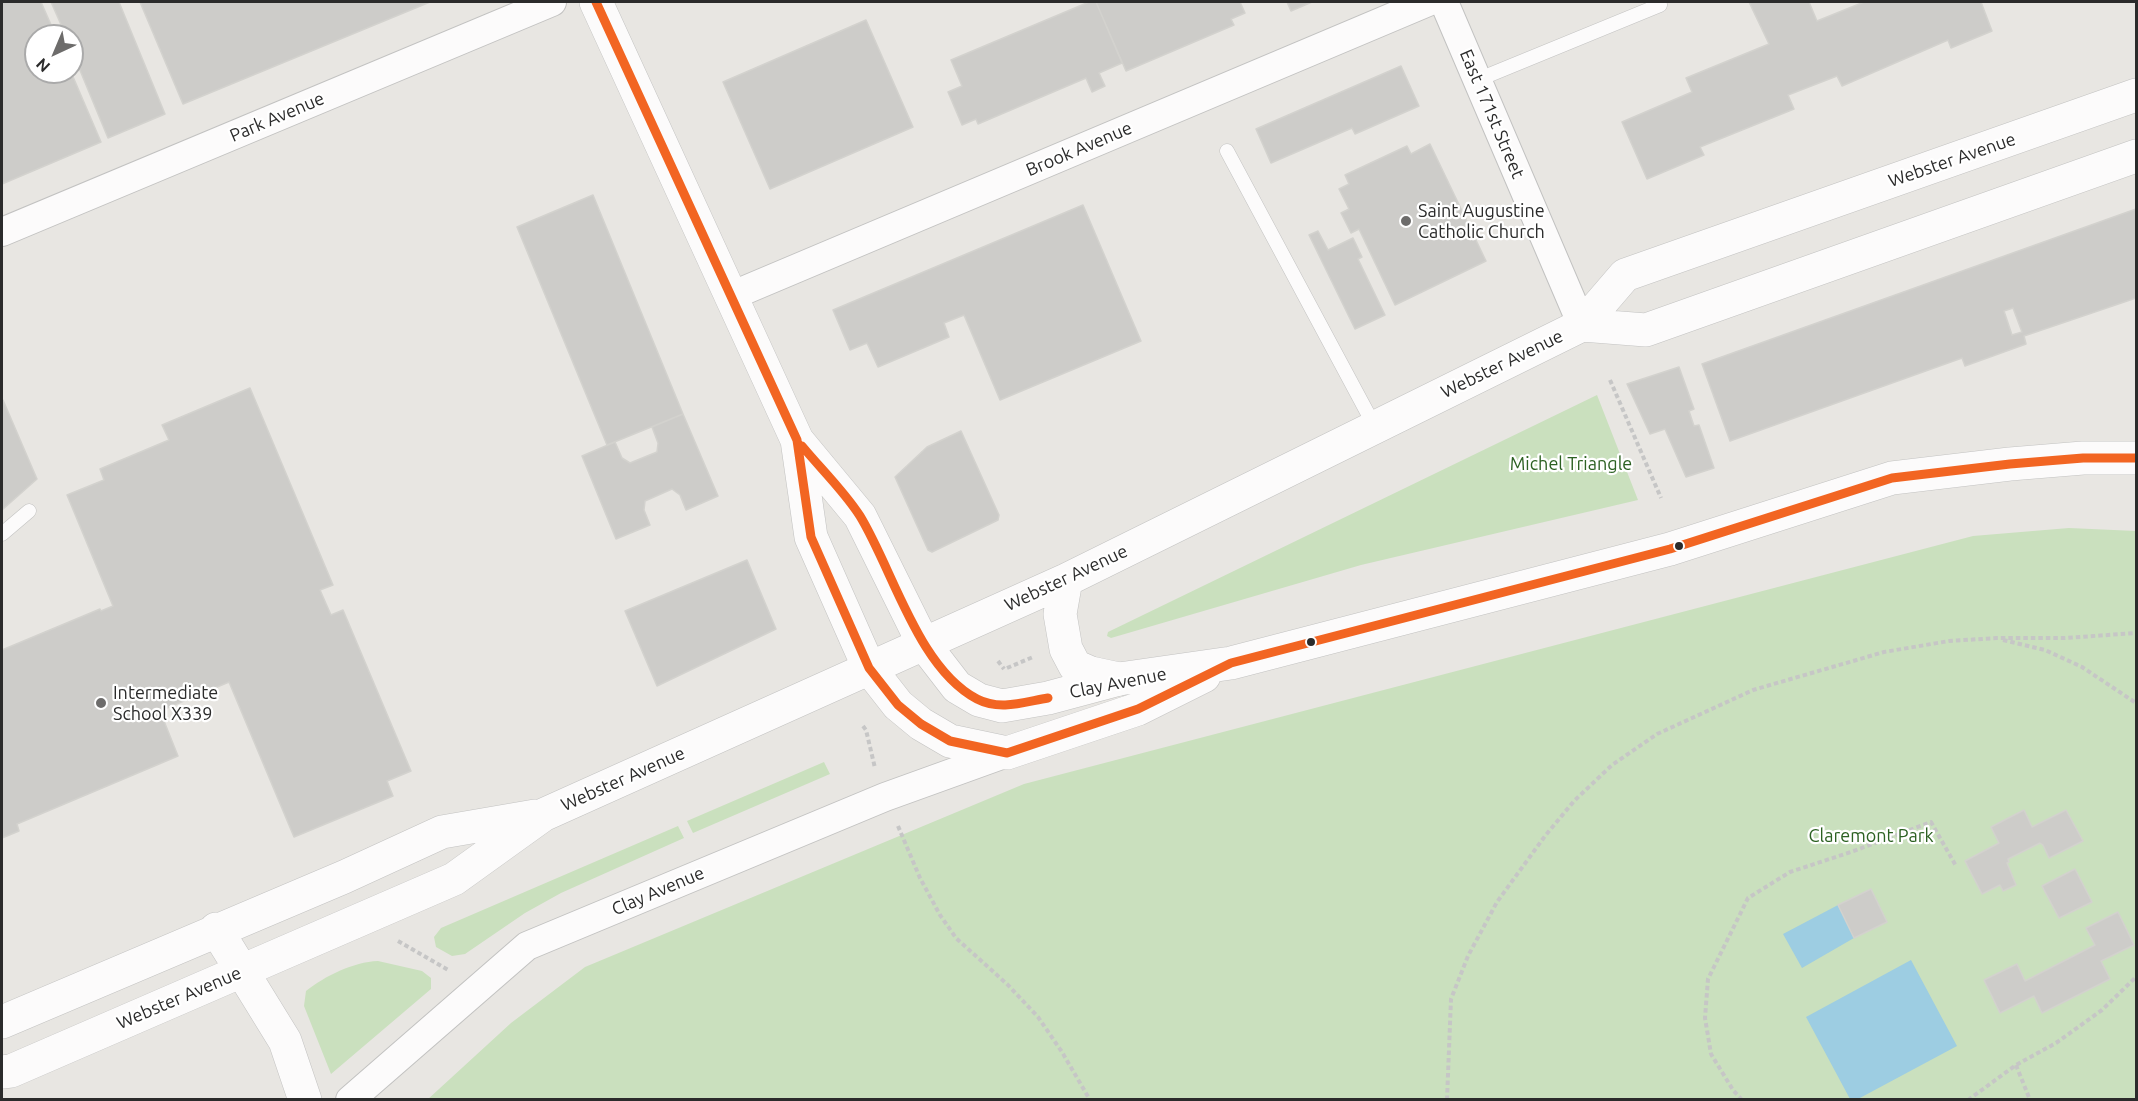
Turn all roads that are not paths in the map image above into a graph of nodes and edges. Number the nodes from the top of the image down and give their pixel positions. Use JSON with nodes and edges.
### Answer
{"nodes":[{"id":1,"x":552,"y":2,"type":"edge"},
{"id":2,"x":1428,"y":2,"type":"edge"},
{"id":3,"x":1444,"y":2,"type":"edge"},
{"id":4,"x":597,"y":5,"type":"edge"},
{"id":5,"x":1660,"y":5,"type":"dead end"},
{"id":6,"x":1477,"y":80,"type":"junction"},
{"id":7,"x":2136,"y":95,"type":"edge"},
{"id":8,"x":1227,"y":151,"type":"dead end"},
{"id":9,"x":2136,"y":156,"type":"edge"},
{"id":10,"x":2,"y":232,"type":"edge"},
{"id":11,"x":730,"y":296,"type":"junction"},
{"id":12,"x":1582,"y":325,"type":"junction"},
{"id":13,"x":1376,"y":427,"type":"junction"},
{"id":14,"x":797,"y":440,"type":"junction"},
{"id":15,"x":2136,"y":458,"type":"edge"},
{"id":16,"x":29,"y":511,"type":"dead end"},
{"id":17,"x":2,"y":534,"type":"edge"},
{"id":18,"x":1066,"y":580,"type":"junction"},
{"id":19,"x":923,"y":643,"type":"junction"},
{"id":20,"x":1231,"y":663,"type":"junction"},
{"id":21,"x":869,"y":668,"type":"junction"},
{"id":22,"x":1119,"y":679,"type":"junction"},
{"id":23,"x":1007,"y":753,"type":"junction"},
{"id":24,"x":543,"y":815,"type":"junction"},
{"id":25,"x":216,"y":929,"type":"junction"},
{"id":26,"x":243,"y":971,"type":"junction"},
{"id":27,"x":2,"y":1022,"type":"edge"},
{"id":28,"x":2,"y":1072,"type":"edge"},
{"id":29,"x":305,"y":1100,"type":"edge"},
{"id":30,"x":350,"y":1100,"type":"edge"}],
"edges":[{"from":1,"to":10,"type":"street","name":"Park Avenue"},
{"from":2,"to":11,"type":"street","name":"Brook Avenue"},
{"from":3,"to":6,"type":"street","name":"East 171st Street"},
{"from":4,"to":11,"type":"main road"},
{"from":5,"to":6,"type":"lane"},
{"from":6,"to":12,"type":"street","name":"East 171st Street"},
{"from":7,"to":12,"type":"main road","name":"Webster Avenue"},
{"from":8,"to":13,"type":"lane"},
{"from":9,"to":12,"type":"main road","name":"Webster Avenue"},
{"from":11,"to":14,"type":"main road"},
{"from":12,"to":13,"type":"main road","name":"Webster Avenue"},
{"from":13,"to":18,"type":"main road","name":"Webster Avenue"},
{"from":14,"to":19,"type":"main road","name":"Clay Avenue"},
{"from":14,"to":21,"type":"main road"},
{"from":15,"to":20,"type":"main road","name":"Clay Avenue"},
{"from":16,"to":17,"type":"lane"},
{"from":18,"to":19,"type":"main road","name":"Webster Avenue"},
{"from":18,"to":22,"type":"main road"},
{"from":19,"to":21,"type":"main road","name":"Webster Avenue"},
{"from":19,"to":22,"type":"main road","name":"Clay Avenue"},
{"from":20,"to":22,"type":"main road","name":"Clay Avenue"},
{"from":20,"to":23,"type":"main road","name":"Clay Avenue"},
{"from":21,"to":23,"type":"main road"},
{"from":21,"to":24,"type":"main road","name":"Webster Avenue"},
{"from":23,"to":30,"type":"street","name":"Clay Avenue"},
{"from":24,"to":25,"type":"main road","name":"Webster Avenue"},
{"from":24,"to":26,"type":"main road","name":"Webster Avenue"},
{"from":25,"to":26,"type":"main road"},
{"from":25,"to":27,"type":"main road","name":"Webster Avenue"},
{"from":26,"to":28,"type":"main road","name":"Webster Avenue"},
{"from":26,"to":29,"type":"main road"}]}
